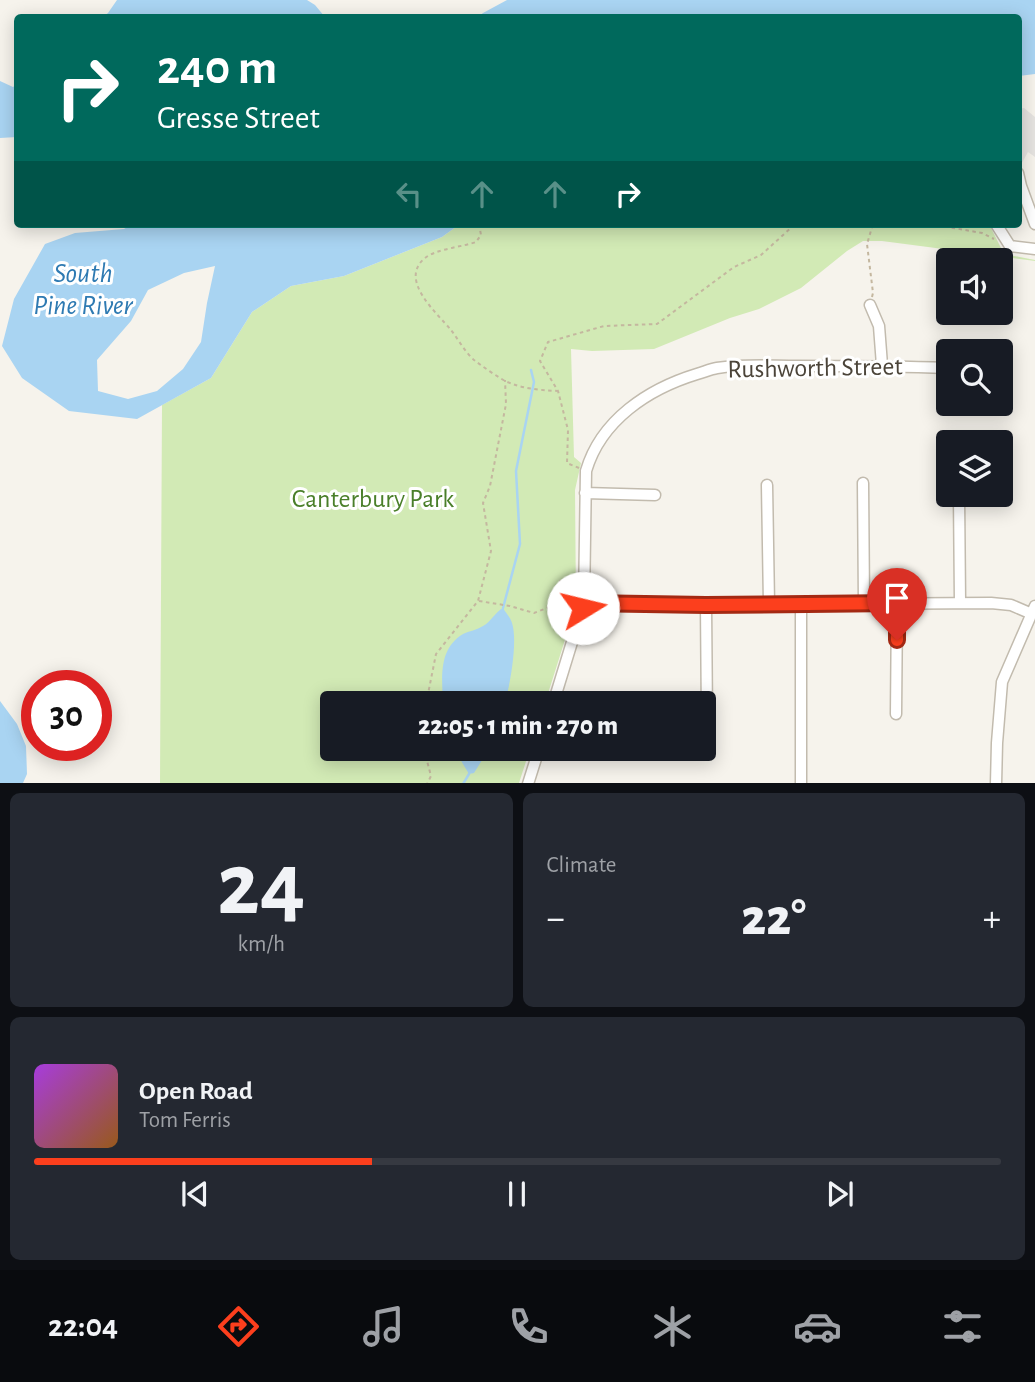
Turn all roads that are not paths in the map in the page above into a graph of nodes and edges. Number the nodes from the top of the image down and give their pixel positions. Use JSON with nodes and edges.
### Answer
{"nodes":[{"id":1,"x":1022,"y":189,"type":"edge"},
{"id":2,"x":1035,"y":224,"type":"edge"},
{"id":3,"x":999,"y":228,"type":"edge"},
{"id":4,"x":1035,"y":249,"type":"edge"},
{"id":5,"x":870,"y":305,"type":"road end"},
{"id":6,"x":882,"y":365,"type":"junction"},
{"id":7,"x":936,"y":368,"type":"edge"},
{"id":8,"x":863,"y":484,"type":"dead end"},
{"id":9,"x":766,"y":485,"type":"dead end"},
{"id":10,"x":585,"y":493,"type":"junction"},
{"id":11,"x":655,"y":495,"type":"dead end"},
{"id":12,"x":959,"y":507,"type":"edge"},
{"id":13,"x":960,"y":602,"type":"junction"},
{"id":14,"x":864,"y":603,"type":"junction"},
{"id":15,"x":897,"y":603,"type":"junction"},
{"id":16,"x":580,"y":604,"type":"junction"},
{"id":17,"x":769,"y":604,"type":"junction"},
{"id":18,"x":801,"y":604,"type":"junction"},
{"id":19,"x":706,"y":605,"type":"junction"},
{"id":20,"x":1033,"y":610,"type":"edge"},
{"id":21,"x":557,"y":691,"type":"edge"},
{"id":22,"x":707,"y":691,"type":"edge"},
{"id":23,"x":896,"y":714,"type":"dead end"},
{"id":24,"x":535,"y":761,"type":"edge"},
{"id":25,"x":528,"y":783,"type":"edge"},
{"id":26,"x":801,"y":783,"type":"edge"},
{"id":27,"x":996,"y":783,"type":"edge"}],
"edges":[{"from":1,"to":2,"type":"street"},
{"from":3,"to":4,"type":"street"},
{"from":5,"to":6,"type":"street"},
{"from":6,"to":7,"type":"street","name":"Rushworth Street"},
{"from":6,"to":10,"type":"street","name":"Rushworth Street"},
{"from":8,"to":14,"type":"street"},
{"from":9,"to":17,"type":"street"},
{"from":10,"to":11,"type":"street"},
{"from":10,"to":16,"type":"street","name":"Rushworth Street"},
{"from":12,"to":13,"type":"street"},
{"from":13,"to":15,"type":"street"},
{"from":13,"to":20,"type":"street"},
{"from":14,"to":15,"type":"street"},
{"from":14,"to":18,"type":"street"},
{"from":15,"to":23,"type":"street"},
{"from":16,"to":19,"type":"street"},
{"from":16,"to":21,"type":"street","name":"Rushworth Street"},
{"from":17,"to":18,"type":"street"},
{"from":17,"to":19,"type":"street"},
{"from":18,"to":26,"type":"street"},
{"from":19,"to":22,"type":"street"},
{"from":20,"to":27,"type":"street"},
{"from":24,"to":25,"type":"street"}]}
